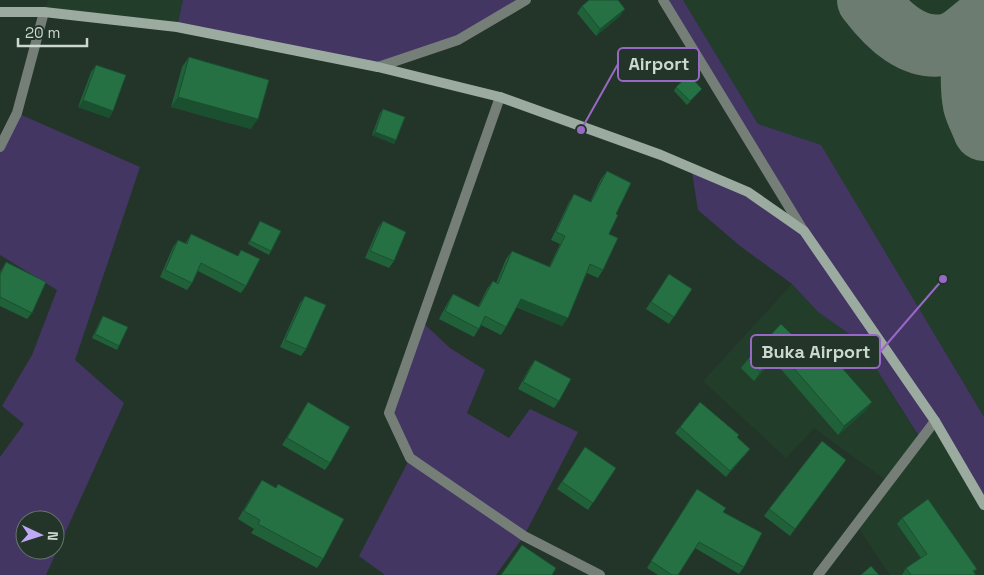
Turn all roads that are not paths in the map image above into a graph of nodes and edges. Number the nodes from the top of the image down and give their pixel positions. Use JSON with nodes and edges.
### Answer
{"nodes":[{"id":1,"x":526,"y":0,"type":"edge"},
{"id":2,"x":663,"y":0,"type":"edge"},
{"id":3,"x":0,"y":12,"type":"edge"},
{"id":4,"x":44,"y":12,"type":"junction"},
{"id":5,"x":378,"y":67,"type":"junction"},
{"id":6,"x":500,"y":97,"type":"junction"},
{"id":7,"x":0,"y":147,"type":"edge"},
{"id":8,"x":804,"y":231,"type":"junction"},
{"id":9,"x":935,"y":421,"type":"junction"},
{"id":10,"x":984,"y":505,"type":"edge"},
{"id":11,"x":600,"y":575,"type":"edge"},
{"id":12,"x":818,"y":575,"type":"edge"}],
"edges":[{"from":1,"to":5,"type":"street"},
{"from":2,"to":8,"type":"street"},
{"from":3,"to":4,"type":"main road"},
{"from":4,"to":5,"type":"main road"},
{"from":4,"to":7,"type":"street"},
{"from":5,"to":6,"type":"main road"},
{"from":6,"to":8,"type":"main road"},
{"from":6,"to":11,"type":"street"},
{"from":8,"to":9,"type":"main road"},
{"from":9,"to":10,"type":"main road"},
{"from":9,"to":12,"type":"street"}]}
